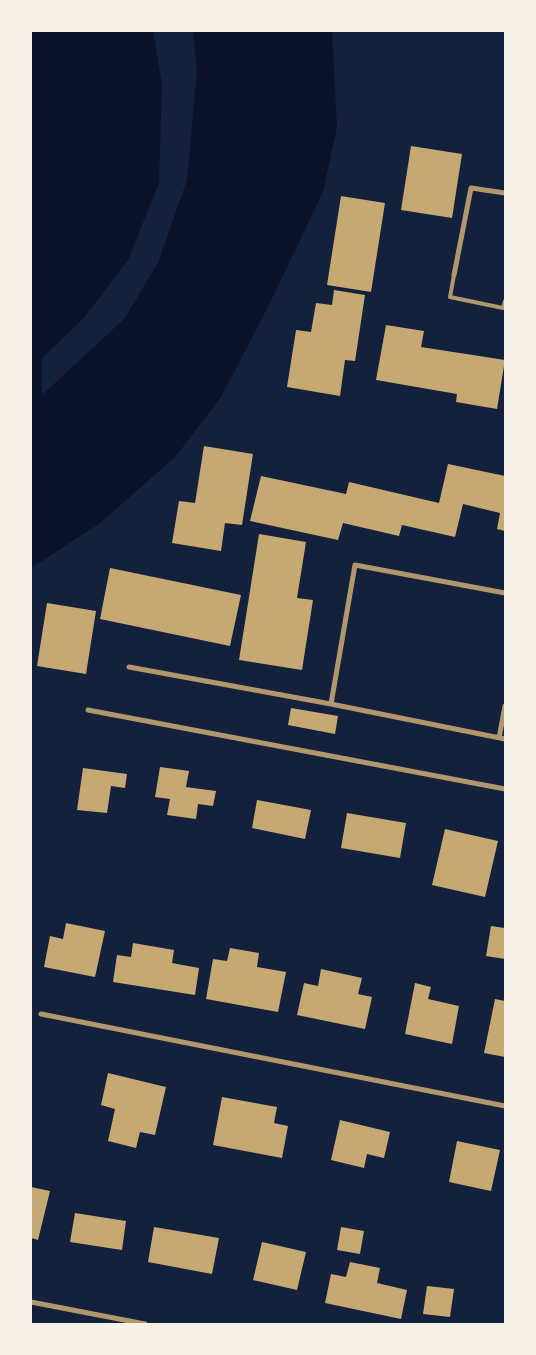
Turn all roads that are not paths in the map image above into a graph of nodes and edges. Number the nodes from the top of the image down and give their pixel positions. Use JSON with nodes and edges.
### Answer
{"nodes":[{"id":1,"x":505,"y":193,"type":"edge"},
{"id":2,"x":454,"y":275,"type":"joint"},
{"id":3,"x":505,"y":301,"type":"edge"},
{"id":4,"x":505,"y":593,"type":"edge"},
{"id":5,"x":129,"y":667,"type":"dead end"},
{"id":6,"x":331,"y":704,"type":"junction"},
{"id":7,"x":505,"y":706,"type":"edge"},
{"id":8,"x":88,"y":710,"type":"dead end"},
{"id":9,"x":502,"y":738,"type":"edge"},
{"id":10,"x":505,"y":789,"type":"edge"},
{"id":11,"x":41,"y":1014,"type":"dead end"},
{"id":12,"x":505,"y":1106,"type":"edge"},
{"id":13,"x":31,"y":1302,"type":"edge"},
{"id":14,"x":145,"y":1324,"type":"edge"}],
"edges":[{"from":1,"to":2,"type":"street"},
{"from":2,"to":3,"type":"lane"},
{"from":4,"to":6,"type":"street"},
{"from":5,"to":6,"type":"street"},
{"from":6,"to":9,"type":"street"},
{"from":7,"to":9,"type":"street"},
{"from":8,"to":10,"type":"street"},
{"from":11,"to":12,"type":"street"},
{"from":13,"to":14,"type":"street"}]}
